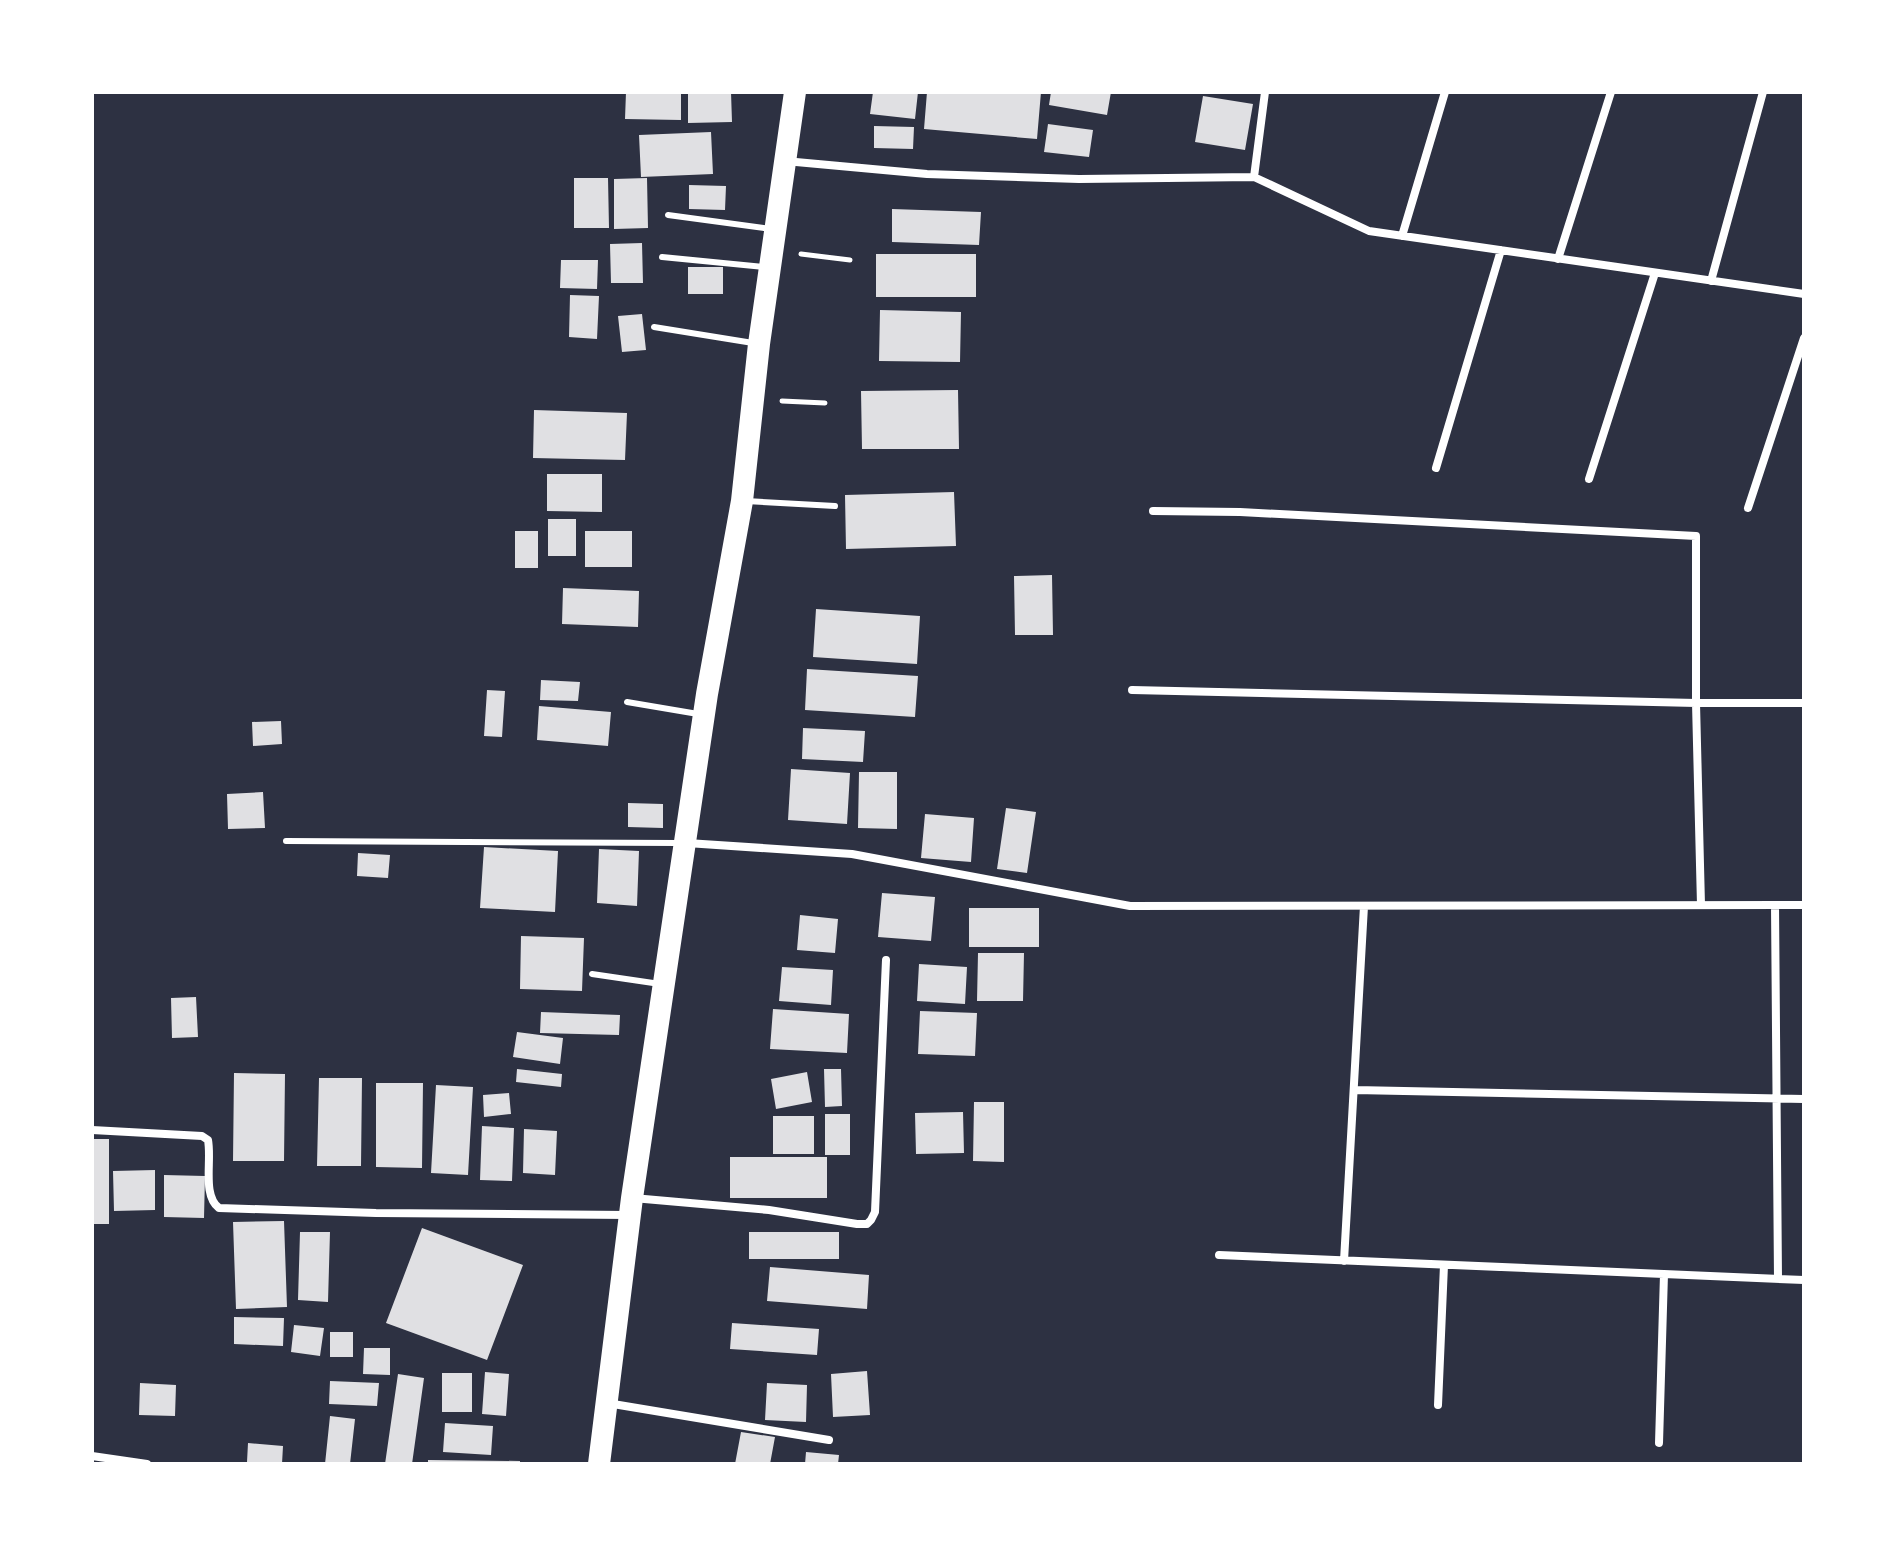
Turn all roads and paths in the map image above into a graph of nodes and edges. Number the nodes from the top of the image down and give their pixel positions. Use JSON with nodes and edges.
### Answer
{"nodes":[{"id":1,"x":795,"y":92,"type":"edge"},
{"id":2,"x":1265,"y":92,"type":"edge"},
{"id":3,"x":1445,"y":92,"type":"edge"},
{"id":4,"x":1611,"y":92,"type":"edge"},
{"id":5,"x":1763,"y":92,"type":"edge"},
{"id":6,"x":785,"y":161,"type":"junction"},
{"id":7,"x":1254,"y":177,"type":"junction"},
{"id":8,"x":668,"y":215,"type":"dead end"},
{"id":9,"x":1402,"y":236,"type":"junction"},
{"id":10,"x":772,"y":249,"type":"junction"},
{"id":11,"x":1501,"y":250,"type":"junction"},
{"id":12,"x":662,"y":257,"type":"dead end"},
{"id":13,"x":1558,"y":259,"type":"junction"},
{"id":14,"x":850,"y":260,"type":"dead end"},
{"id":15,"x":1655,"y":273,"type":"junction"},
{"id":16,"x":1711,"y":281,"type":"junction"},
{"id":17,"x":1804,"y":294,"type":"edge"},
{"id":18,"x":654,"y":327,"type":"dead end"},
{"id":19,"x":1804,"y":338,"type":"edge"},
{"id":20,"x":759,"y":344,"type":"junction"},
{"id":21,"x":753,"y":400,"type":"junction"},
{"id":22,"x":825,"y":403,"type":"dead end"},
{"id":23,"x":1436,"y":468,"type":"dead end"},
{"id":24,"x":1589,"y":479,"type":"dead end"},
{"id":25,"x":742,"y":501,"type":"junction"},
{"id":26,"x":835,"y":506,"type":"dead end"},
{"id":27,"x":1748,"y":508,"type":"dead end"},
{"id":28,"x":1153,"y":511,"type":"dead end"},
{"id":29,"x":1132,"y":690,"type":"dead end"},
{"id":30,"x":627,"y":702,"type":"dead end"},
{"id":31,"x":1696,"y":703,"type":"junction"},
{"id":32,"x":1804,"y":703,"type":"edge"},
{"id":33,"x":705,"y":715,"type":"junction"},
{"id":34,"x":286,"y":841,"type":"dead end"},
{"id":35,"x":687,"y":843,"type":"junction"},
{"id":36,"x":1701,"y":905,"type":"junction"},
{"id":37,"x":1775,"y":905,"type":"junction"},
{"id":38,"x":1804,"y":905,"type":"edge"},
{"id":39,"x":1364,"y":906,"type":"junction"},
{"id":40,"x":886,"y":960,"type":"dead end"},
{"id":41,"x":592,"y":974,"type":"dead end"},
{"id":42,"x":665,"y":985,"type":"junction"},
{"id":43,"x":1355,"y":1090,"type":"junction"},
{"id":44,"x":1777,"y":1098,"type":"junction"},
{"id":45,"x":1804,"y":1099,"type":"edge"},
{"id":46,"x":92,"y":1130,"type":"edge"},
{"id":47,"x":631,"y":1206,"type":"junction"},
{"id":48,"x":1219,"y":1255,"type":"dead end"},
{"id":49,"x":1344,"y":1261,"type":"junction"},
{"id":50,"x":1444,"y":1265,"type":"junction"},
{"id":51,"x":1664,"y":1274,"type":"junction"},
{"id":52,"x":1778,"y":1279,"type":"junction"},
{"id":53,"x":1804,"y":1280,"type":"edge"},
{"id":54,"x":606,"y":1403,"type":"junction"},
{"id":55,"x":1438,"y":1405,"type":"dead end"},
{"id":56,"x":829,"y":1440,"type":"dead end"},
{"id":57,"x":1659,"y":1443,"type":"dead end"},
{"id":58,"x":92,"y":1456,"type":"edge"},
{"id":59,"x":147,"y":1464,"type":"edge"},
{"id":60,"x":599,"y":1464,"type":"edge"}],
"edges":[{"from":1,"to":6,"type":"highway"},
{"from":2,"to":7,"type":"street"},
{"from":3,"to":9,"type":"street"},
{"from":4,"to":13,"type":"street"},
{"from":5,"to":16,"type":"street"},
{"from":6,"to":7,"type":"street"},
{"from":6,"to":10,"type":"highway"},
{"from":7,"to":9,"type":"street"},
{"from":8,"to":10,"type":"lane"},
{"from":9,"to":11,"type":"street"},
{"from":10,"to":12,"type":"lane"},
{"from":10,"to":14,"type":"path"},
{"from":10,"to":20,"type":"highway"},
{"from":11,"to":13,"type":"street"},
{"from":11,"to":23,"type":"street"},
{"from":13,"to":15,"type":"street"},
{"from":15,"to":16,"type":"street"},
{"from":15,"to":24,"type":"street"},
{"from":16,"to":17,"type":"street"},
{"from":18,"to":20,"type":"lane"},
{"from":19,"to":27,"type":"street"},
{"from":20,"to":21,"type":"highway"},
{"from":21,"to":22,"type":"path"},
{"from":21,"to":25,"type":"highway"},
{"from":25,"to":26,"type":"lane"},
{"from":25,"to":33,"type":"highway"},
{"from":28,"to":31,"type":"street"},
{"from":29,"to":31,"type":"street"},
{"from":30,"to":33,"type":"lane"},
{"from":31,"to":32,"type":"street"},
{"from":31,"to":36,"type":"street"},
{"from":33,"to":35,"type":"highway"},
{"from":34,"to":35,"type":"lane"},
{"from":35,"to":39,"type":"street"},
{"from":35,"to":42,"type":"highway"},
{"from":36,"to":37,"type":"street"},
{"from":36,"to":39,"type":"street"},
{"from":37,"to":38,"type":"street"},
{"from":37,"to":44,"type":"street"},
{"from":39,"to":43,"type":"street"},
{"from":40,"to":47,"type":"street"},
{"from":41,"to":42,"type":"lane"},
{"from":42,"to":47,"type":"highway"},
{"from":43,"to":44,"type":"street"},
{"from":43,"to":49,"type":"street"},
{"from":44,"to":45,"type":"street"},
{"from":44,"to":52,"type":"street"},
{"from":46,"to":47,"type":"street"},
{"from":47,"to":54,"type":"highway"},
{"from":48,"to":49,"type":"street"},
{"from":49,"to":50,"type":"street"},
{"from":50,"to":51,"type":"street"},
{"from":50,"to":55,"type":"street"},
{"from":51,"to":52,"type":"street"},
{"from":51,"to":57,"type":"street"},
{"from":52,"to":53,"type":"street"},
{"from":54,"to":56,"type":"street"},
{"from":54,"to":60,"type":"highway"},
{"from":58,"to":59,"type":"street"}]}
